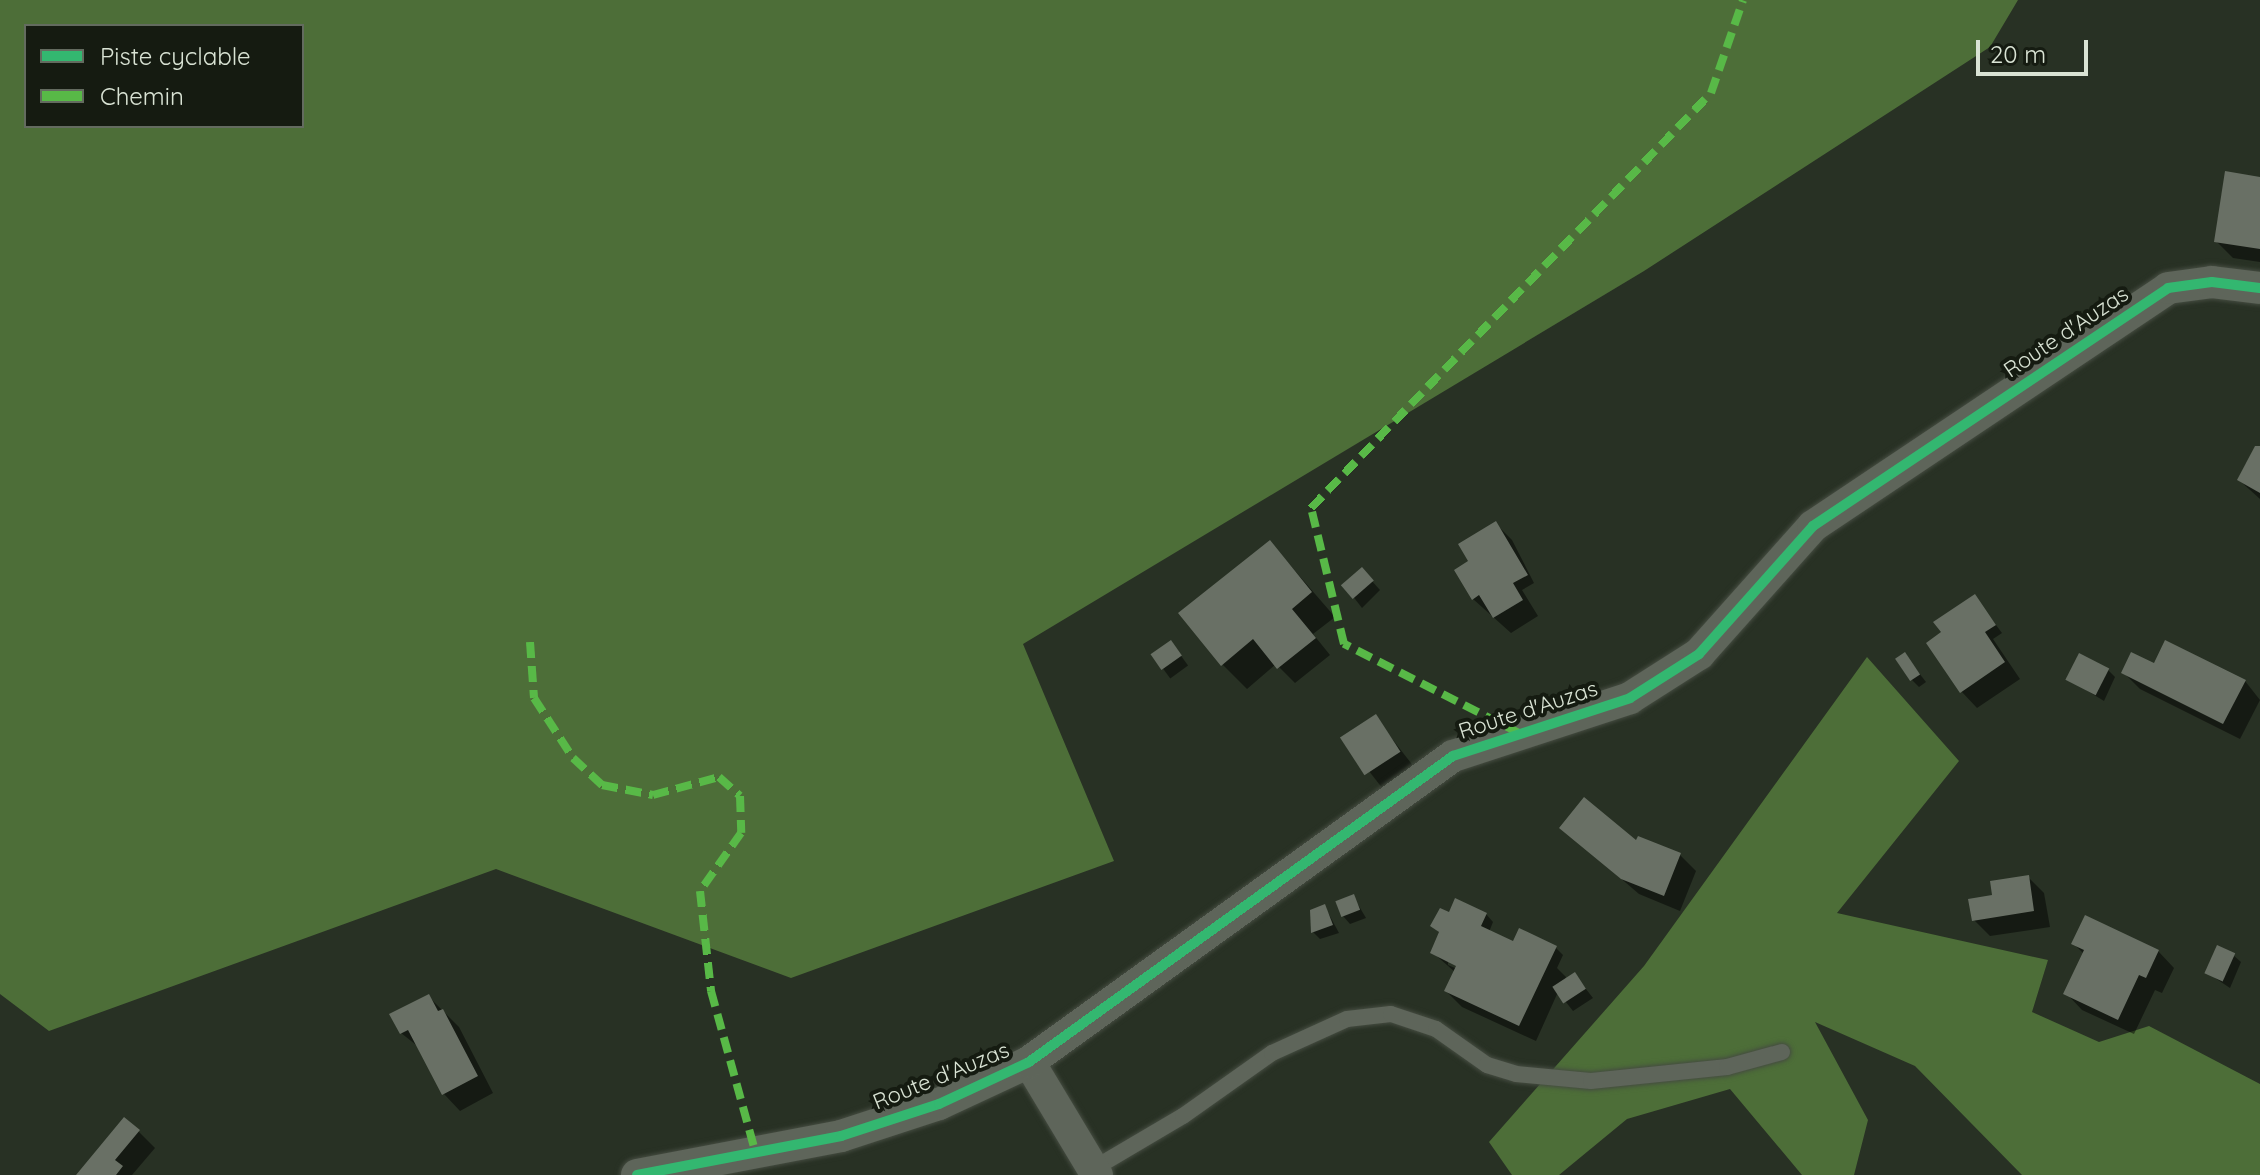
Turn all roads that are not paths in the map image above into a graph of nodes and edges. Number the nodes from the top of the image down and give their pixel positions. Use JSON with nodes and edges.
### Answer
{"nodes":[{"id":1,"x":2260,"y":288,"type":"edge"},
{"id":2,"x":1782,"y":1052,"type":"dead end"},
{"id":3,"x":1029,"y":1062,"type":"junction"},
{"id":4,"x":1095,"y":1172,"type":"edge"},
{"id":5,"x":637,"y":1175,"type":"edge"}],
"edges":[{"from":1,"to":3,"type":"street","name":"Route d'Auzas"},
{"from":2,"to":4,"type":"lane"},
{"from":3,"to":4,"type":"street"},
{"from":3,"to":5,"type":"street","name":"Route d'Auzas"}]}
